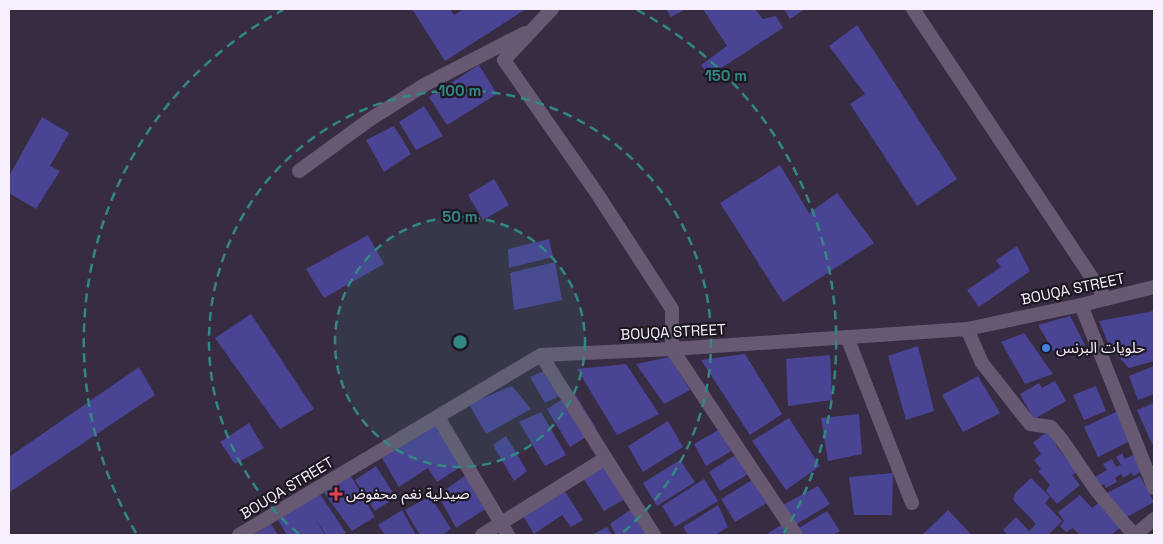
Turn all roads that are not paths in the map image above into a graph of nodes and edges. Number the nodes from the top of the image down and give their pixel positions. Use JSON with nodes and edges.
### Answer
{"nodes":[{"id":1,"x":552,"y":9,"type":"edge"},
{"id":2,"x":913,"y":9,"type":"edge"},
{"id":3,"x":532,"y":29,"type":"junction"},
{"id":4,"x":299,"y":171,"type":"dead end"},
{"id":5,"x":1154,"y":288,"type":"edge"},
{"id":6,"x":1106,"y":299,"type":"junction"},
{"id":7,"x":1082,"y":305,"type":"junction"},
{"id":8,"x":967,"y":328,"type":"junction"},
{"id":9,"x":847,"y":337,"type":"junction"},
{"id":10,"x":672,"y":348,"type":"junction"},
{"id":11,"x":541,"y":355,"type":"junction"},
{"id":12,"x":438,"y":417,"type":"junction"},
{"id":13,"x":606,"y":458,"type":"junction"},
{"id":14,"x":1154,"y":488,"type":"edge"},
{"id":15,"x":912,"y":503,"type":"dead end"},
{"id":16,"x":1154,"y":519,"type":"edge"},
{"id":17,"x":504,"y":529,"type":"edge"},
{"id":18,"x":239,"y":535,"type":"edge"},
{"id":19,"x":482,"y":535,"type":"edge"},
{"id":20,"x":654,"y":535,"type":"edge"},
{"id":21,"x":796,"y":535,"type":"edge"},
{"id":22,"x":1134,"y":535,"type":"edge"}],
"edges":[{"from":1,"to":3,"type":"street"},
{"from":2,"to":6,"type":"street"},
{"from":3,"to":4,"type":"street"},
{"from":3,"to":10,"type":"street"},
{"from":5,"to":6,"type":"street","name":"BOUQA STREET"},
{"from":6,"to":7,"type":"street","name":"BOUQA STREET"},
{"from":7,"to":8,"type":"street","name":"BOUQA STREET"},
{"from":7,"to":14,"type":"street"},
{"from":8,"to":9,"type":"street","name":"BOUQA STREET"},
{"from":8,"to":22,"type":"street"},
{"from":9,"to":10,"type":"street","name":"BOUQA STREET"},
{"from":9,"to":15,"type":"street"},
{"from":10,"to":11,"type":"street","name":"BOUQA STREET"},
{"from":10,"to":21,"type":"street"},
{"from":11,"to":12,"type":"street","name":"BOUQA STREET"},
{"from":11,"to":13,"type":"street"},
{"from":12,"to":17,"type":"street"},
{"from":12,"to":18,"type":"street","name":"BOUQA STREET"},
{"from":13,"to":17,"type":"street"},
{"from":13,"to":20,"type":"street"},
{"from":16,"to":22,"type":"street"},
{"from":17,"to":19,"type":"street"}]}
